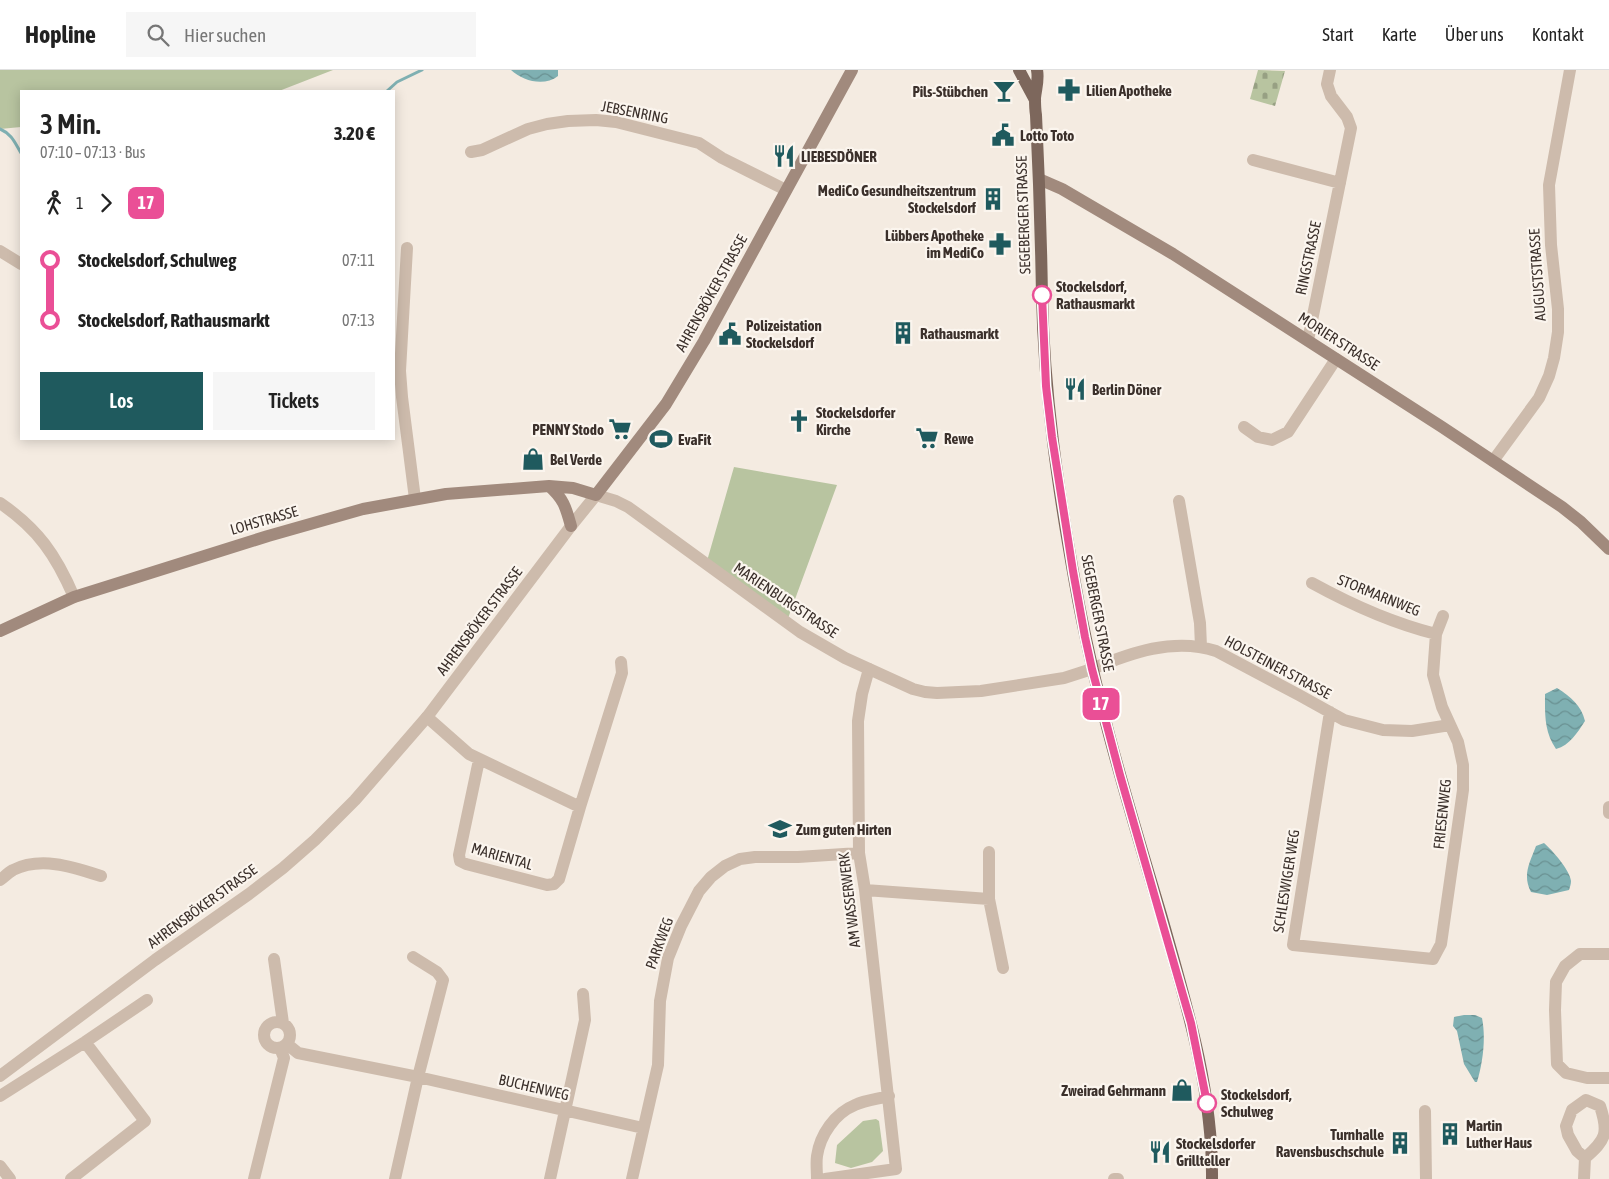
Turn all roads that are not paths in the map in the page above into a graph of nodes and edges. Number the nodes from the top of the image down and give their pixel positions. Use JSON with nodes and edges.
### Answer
{"nodes":[{"id":1,"x":852,"y":70,"type":"edge"},
{"id":2,"x":1019,"y":70,"type":"edge"},
{"id":3,"x":1037,"y":70,"type":"edge"},
{"id":4,"x":1330,"y":70,"type":"edge"},
{"id":5,"x":1570,"y":70,"type":"edge"},
{"id":6,"x":1035,"y":100,"type":"junction"},
{"id":7,"x":471,"y":152,"type":"dead end"},
{"id":8,"x":1253,"y":160,"type":"dead end"},
{"id":9,"x":1039,"y":179,"type":"junction"},
{"id":10,"x":1340,"y":183,"type":"junction"},
{"id":11,"x":786,"y":190,"type":"junction"},
{"id":12,"x":407,"y":248,"type":"dead end"},
{"id":13,"x":0,"y":251,"type":"edge"},
{"id":14,"x":20,"y":263,"type":"edge"},
{"id":15,"x":399,"y":303,"type":"edge"},
{"id":16,"x":1308,"y":340,"type":"junction"},
{"id":17,"x":1336,"y":359,"type":"junction"},
{"id":18,"x":1244,"y":427,"type":"dead end"},
{"id":19,"x":1493,"y":461,"type":"junction"},
{"id":20,"x":549,"y":486,"type":"junction"},
{"id":21,"x":596,"y":495,"type":"junction"},
{"id":22,"x":415,"y":499,"type":"junction"},
{"id":23,"x":1179,"y":501,"type":"dead end"},
{"id":24,"x":0,"y":504,"type":"edge"},
{"id":25,"x":571,"y":526,"type":"junction"},
{"id":26,"x":1609,"y":549,"type":"edge"},
{"id":27,"x":1312,"y":583,"type":"dead end"},
{"id":28,"x":74,"y":597,"type":"junction"},
{"id":29,"x":1442,"y":616,"type":"dead end"},
{"id":30,"x":0,"y":631,"type":"edge"},
{"id":31,"x":1436,"y":634,"type":"junction"},
{"id":32,"x":1202,"y":647,"type":"junction"},
{"id":33,"x":622,"y":662,"type":"dead end"},
{"id":34,"x":869,"y":669,"type":"junction"},
{"id":35,"x":1092,"y":669,"type":"junction"},
{"id":36,"x":1330,"y":712,"type":"junction"},
{"id":37,"x":427,"y":717,"type":"junction"},
{"id":38,"x":1450,"y":725,"type":"junction"},
{"id":39,"x":479,"y":760,"type":"junction"},
{"id":40,"x":580,"y":806,"type":"junction"},
{"id":41,"x":1609,"y":807,"type":"edge"},
{"id":42,"x":1609,"y":813,"type":"edge"},
{"id":43,"x":989,"y":852,"type":"dead end"},
{"id":44,"x":859,"y":854,"type":"junction"},
{"id":45,"x":101,"y":876,"type":"dead end"},
{"id":46,"x":0,"y":880,"type":"edge"},
{"id":47,"x":865,"y":890,"type":"junction"},
{"id":48,"x":989,"y":899,"type":"junction"},
{"id":49,"x":1609,"y":954,"type":"edge"},
{"id":50,"x":413,"y":957,"type":"dead end"},
{"id":51,"x":274,"y":959,"type":"dead end"},
{"id":52,"x":1433,"y":960,"type":"joint"},
{"id":53,"x":1003,"y":968,"type":"dead end"},
{"id":54,"x":583,"y":994,"type":"dead end"},
{"id":55,"x":147,"y":1000,"type":"dead end"},
{"id":56,"x":283,"y":1023,"type":"junction"},
{"id":57,"x":85,"y":1042,"type":"junction"},
{"id":58,"x":284,"y":1046,"type":"junction"},
{"id":59,"x":0,"y":1076,"type":"edge"},
{"id":60,"x":418,"y":1077,"type":"junction"},
{"id":61,"x":1587,"y":1078,"type":"junction"},
{"id":62,"x":1609,"y":1078,"type":"edge"},
{"id":63,"x":0,"y":1096,"type":"edge"},
{"id":64,"x":889,"y":1096,"type":"junction"},
{"id":65,"x":1586,"y":1100,"type":"junction"},
{"id":66,"x":566,"y":1111,"type":"junction"},
{"id":67,"x":1425,"y":1111,"type":"dead end"},
{"id":68,"x":643,"y":1128,"type":"junction"},
{"id":69,"x":1584,"y":1158,"type":"junction"},
{"id":70,"x":0,"y":1166,"type":"edge"},
{"id":71,"x":10,"y":1179,"type":"edge"},
{"id":72,"x":71,"y":1179,"type":"edge"},
{"id":73,"x":254,"y":1179,"type":"edge"},
{"id":74,"x":395,"y":1179,"type":"edge"},
{"id":75,"x":550,"y":1179,"type":"edge"},
{"id":76,"x":632,"y":1179,"type":"edge"},
{"id":77,"x":817,"y":1179,"type":"edge"},
{"id":78,"x":825,"y":1179,"type":"edge"},
{"id":79,"x":1114,"y":1179,"type":"edge"},
{"id":80,"x":1118,"y":1179,"type":"edge"},
{"id":81,"x":1212,"y":1179,"type":"edge"},
{"id":82,"x":1426,"y":1179,"type":"edge"},
{"id":83,"x":1584,"y":1179,"type":"edge"}],
"edges":[{"from":1,"to":11,"type":"main road","name":"AHRENSBÖKER STRASSE"},
{"from":2,"to":6,"type":"main road","name":"SEGEBERGER STRASSE"},
{"from":3,"to":6,"type":"main road","name":"SEGEBERGER STRASSE"},
{"from":4,"to":10,"type":"street","name":"RINGSTRASSE"},
{"from":5,"to":19,"type":"street","name":"AUGUSTSTRASSE"},
{"from":6,"to":9,"type":"main road","name":"SEGEBERGER STRASSE"},
{"from":7,"to":11,"type":"street","name":"JEBSENRING"},
{"from":8,"to":10,"type":"street"},
{"from":9,"to":16,"type":"main road","name":"MORIER STRASSE"},
{"from":9,"to":35,"type":"main road","name":"SEGEBERGER STRASSE"},
{"from":10,"to":16,"type":"street","name":"RINGSTRASSE"},
{"from":11,"to":21,"type":"main road","name":"AHRENSBÖKER STRASSE"},
{"from":12,"to":15,"type":"street"},
{"from":13,"to":14,"type":"street"},
{"from":15,"to":22,"type":"street"},
{"from":16,"to":17,"type":"main road","name":"MORIER STRASSE"},
{"from":17,"to":18,"type":"street"},
{"from":17,"to":19,"type":"main road","name":"MORIER STRASSE"},
{"from":19,"to":26,"type":"main road","name":"MORIER STRASSE"},
{"from":20,"to":21,"type":"main road","name":"LOHSTRASSE"},
{"from":20,"to":22,"type":"main road","name":"LOHSTRASSE"},
{"from":20,"to":25,"type":"main road"},
{"from":21,"to":25,"type":"street","name":"AHRENSBÖKER STRASSE"},
{"from":21,"to":34,"type":"street","name":"MARIENBURGSTRASSE"},
{"from":22,"to":28,"type":"main road","name":"LOHSTRASSE"},
{"from":23,"to":32,"type":"street"},
{"from":24,"to":28,"type":"street"},
{"from":25,"to":37,"type":"street","name":"AHRENSBÖKER STRASSE"},
{"from":27,"to":31,"type":"street","name":"STORMARNWEG"},
{"from":28,"to":30,"type":"main road","name":"LOHSTRASSE"},
{"from":29,"to":31,"type":"street","name":"FRIESENWEG"},
{"from":31,"to":38,"type":"street","name":"FRIESENWEG"},
{"from":32,"to":35,"type":"street","name":"HOLSTEINER STRASSE"},
{"from":32,"to":36,"type":"street","name":"HOLSTEINER STRASSE"},
{"from":33,"to":40,"type":"street","name":"MARIENTAL"},
{"from":34,"to":35,"type":"street","name":"MARIENBURGSTRASSE"},
{"from":34,"to":44,"type":"street","name":"AM WASSERWERK"},
{"from":35,"to":81,"type":"main road","name":"SEGEBERGER STRASSE"},
{"from":36,"to":38,"type":"street","name":"HOLSTEINER STRASSE"},
{"from":36,"to":52,"type":"street","name":"SCHLESWIGER WEG"},
{"from":37,"to":39,"type":"street"},
{"from":37,"to":59,"type":"street","name":"AHRENSBÖKER STRASSE"},
{"from":38,"to":52,"type":"street","name":"FRIESENWEG"},
{"from":39,"to":40,"type":"street"},
{"from":39,"to":40,"type":"street","name":"MARIENTAL"},
{"from":41,"to":42,"type":"street"},
{"from":43,"to":48,"type":"street"},
{"from":44,"to":47,"type":"street","name":"AM WASSERWERK"},
{"from":44,"to":68,"type":"street","name":"PARKWEG"},
{"from":45,"to":46,"type":"street"},
{"from":47,"to":48,"type":"street"},
{"from":47,"to":64,"type":"street","name":"AM WASSERWERK"},
{"from":48,"to":53,"type":"street"},
{"from":49,"to":61,"type":"street"},
{"from":50,"to":60,"type":"street"},
{"from":51,"to":56,"type":"street"},
{"from":54,"to":66,"type":"street"},
{"from":55,"to":57,"type":"street"},
{"from":56,"to":58,"type":"street"},
{"from":56,"to":58,"type":"street"},
{"from":57,"to":63,"type":"street"},
{"from":57,"to":72,"type":"street"},
{"from":58,"to":60,"type":"street","name":"BUCHENWEG"},
{"from":58,"to":73,"type":"street"},
{"from":60,"to":66,"type":"street","name":"BUCHENWEG"},
{"from":60,"to":74,"type":"street"},
{"from":61,"to":62,"type":"street"},
{"from":61,"to":65,"type":"street"},
{"from":64,"to":77,"type":"street"},
{"from":64,"to":78,"type":"street","name":"AM WASSERWERK"},
{"from":65,"to":69,"type":"street"},
{"from":65,"to":69,"type":"street"},
{"from":66,"to":68,"type":"street","name":"BUCHENWEG"},
{"from":66,"to":75,"type":"street"},
{"from":67,"to":82,"type":"street"},
{"from":68,"to":76,"type":"street","name":"PARKWEG"},
{"from":69,"to":83,"type":"street"},
{"from":70,"to":71,"type":"street"},
{"from":79,"to":80,"type":"street"}]}
